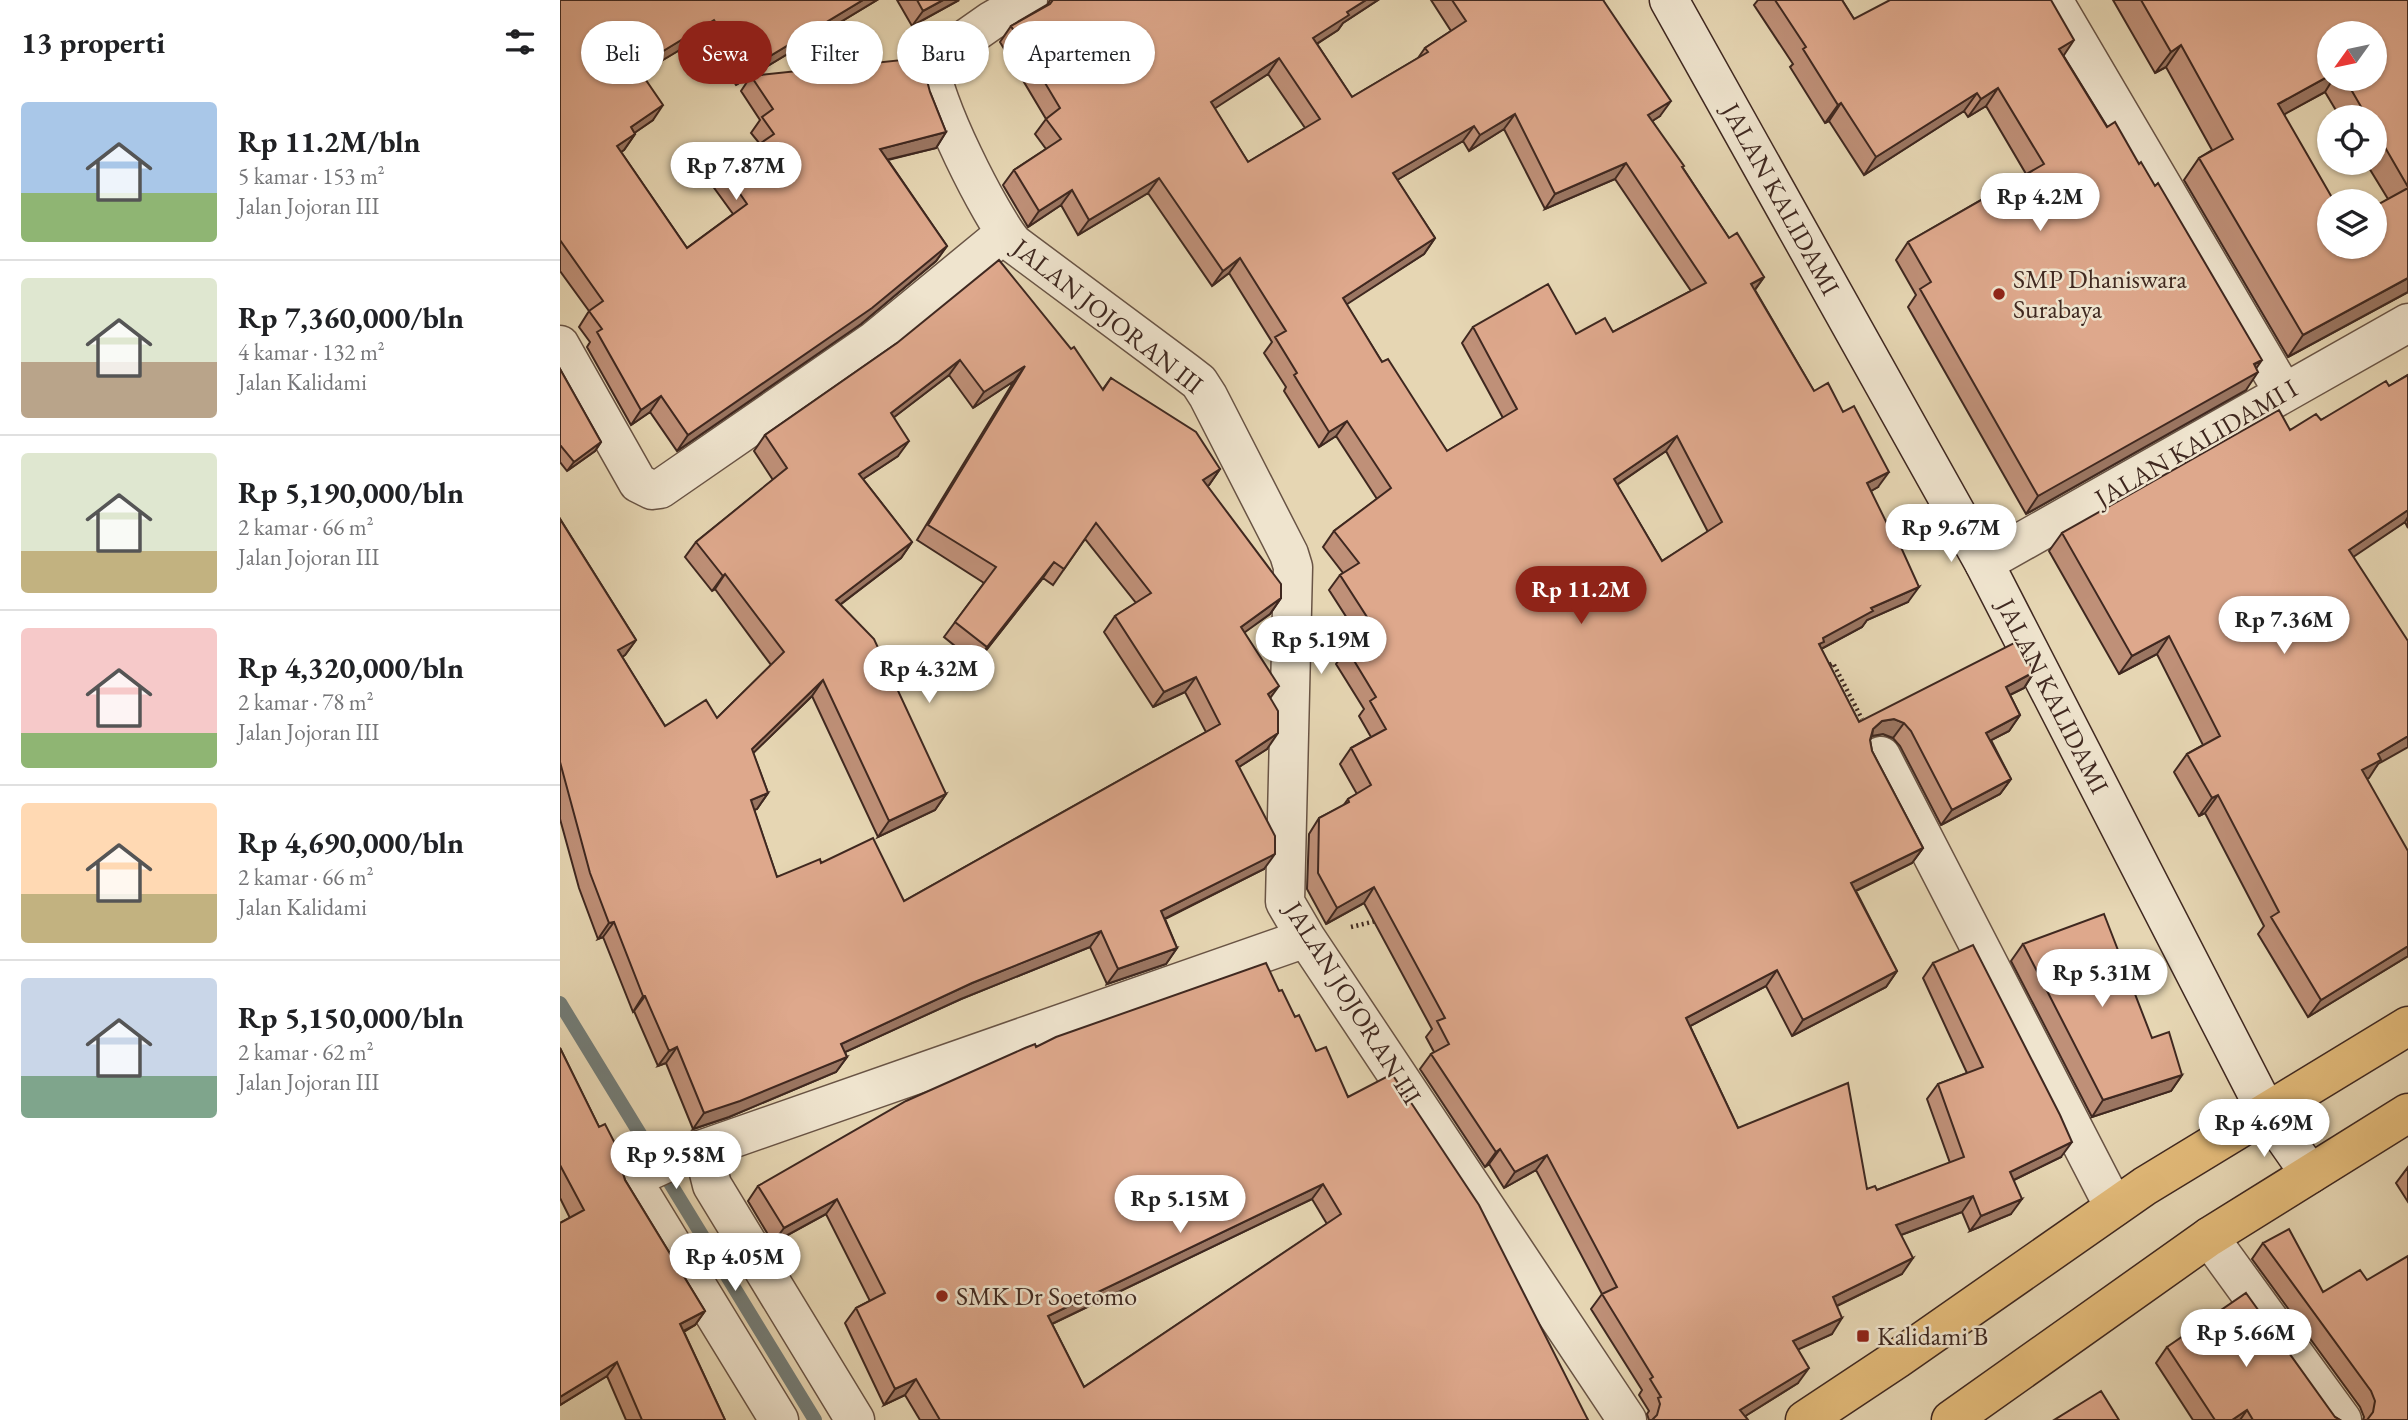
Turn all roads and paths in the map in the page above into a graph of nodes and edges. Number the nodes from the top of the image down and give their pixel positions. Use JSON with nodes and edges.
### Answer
{"nodes":[{"id":1,"x":1028,"y":0,"type":"edge"},
{"id":2,"x":1670,"y":0,"type":"edge"},
{"id":3,"x":2053,"y":0,"type":"edge"},
{"id":4,"x":1004,"y":234,"type":"junction"},
{"id":5,"x":2408,"y":323,"type":"edge"},
{"id":6,"x":560,"y":345,"type":"edge"},
{"id":7,"x":2284,"y":393,"type":"junction"},
{"id":8,"x":1984,"y":563,"type":"junction"},
{"id":9,"x":1821,"y":670,"type":"edge"},
{"id":10,"x":1881,"y":756,"type":"joint"},
{"id":11,"x":1381,"y":919,"type":"edge"},
{"id":12,"x":1306,"y":938,"type":"junction"},
{"id":13,"x":2408,"y":1026,"type":"edge"},
{"id":14,"x":2266,"y":1111,"type":"junction"},
{"id":15,"x":2408,"y":1113,"type":"edge"},
{"id":16,"x":696,"y":1150,"type":"junction"},
{"id":17,"x":2310,"y":1174,"type":"junction"},
{"id":18,"x":2113,"y":1207,"type":"junction"},
{"id":19,"x":2210,"y":1237,"type":"junction"},
{"id":20,"x":779,"y":1420,"type":"edge"},
{"id":21,"x":855,"y":1420,"type":"edge"},
{"id":22,"x":1627,"y":1420,"type":"edge"},
{"id":23,"x":1805,"y":1420,"type":"edge"},
{"id":24,"x":1951,"y":1420,"type":"edge"},
{"id":25,"x":2342,"y":1420,"type":"edge"}],
"edges":[{"from":1,"to":4,"type":"street","name":"JALAN JOJORAN III"},
{"from":2,"to":8,"type":"street","name":"JALAN KALIDAMI"},
{"from":3,"to":7,"type":"street"},
{"from":4,"to":6,"type":"street"},
{"from":4,"to":12,"type":"street","name":"JALAN JOJORAN III"},
{"from":5,"to":7,"type":"street","name":"JALAN KALIDAMI I"},
{"from":7,"to":8,"type":"street","name":"JALAN KALIDAMI I"},
{"from":8,"to":14,"type":"street","name":"JALAN KALIDAMI"},
{"from":9,"to":10,"type":"path"},
{"from":10,"to":18,"type":"street"},
{"from":11,"to":12,"type":"path"},
{"from":12,"to":16,"type":"street"},
{"from":12,"to":22,"type":"street","name":"JALAN JOJORAN III"},
{"from":13,"to":14,"type":"main road"},
{"from":14,"to":17,"type":"street","name":"JALAN KALIDAMI"},
{"from":14,"to":18,"type":"main road"},
{"from":15,"to":17,"type":"main road"},
{"from":16,"to":20,"type":"street"},
{"from":16,"to":21,"type":"street"},
{"from":17,"to":19,"type":"main road"},
{"from":18,"to":23,"type":"main road"},
{"from":19,"to":24,"type":"main road"},
{"from":19,"to":25,"type":"street"}]}
